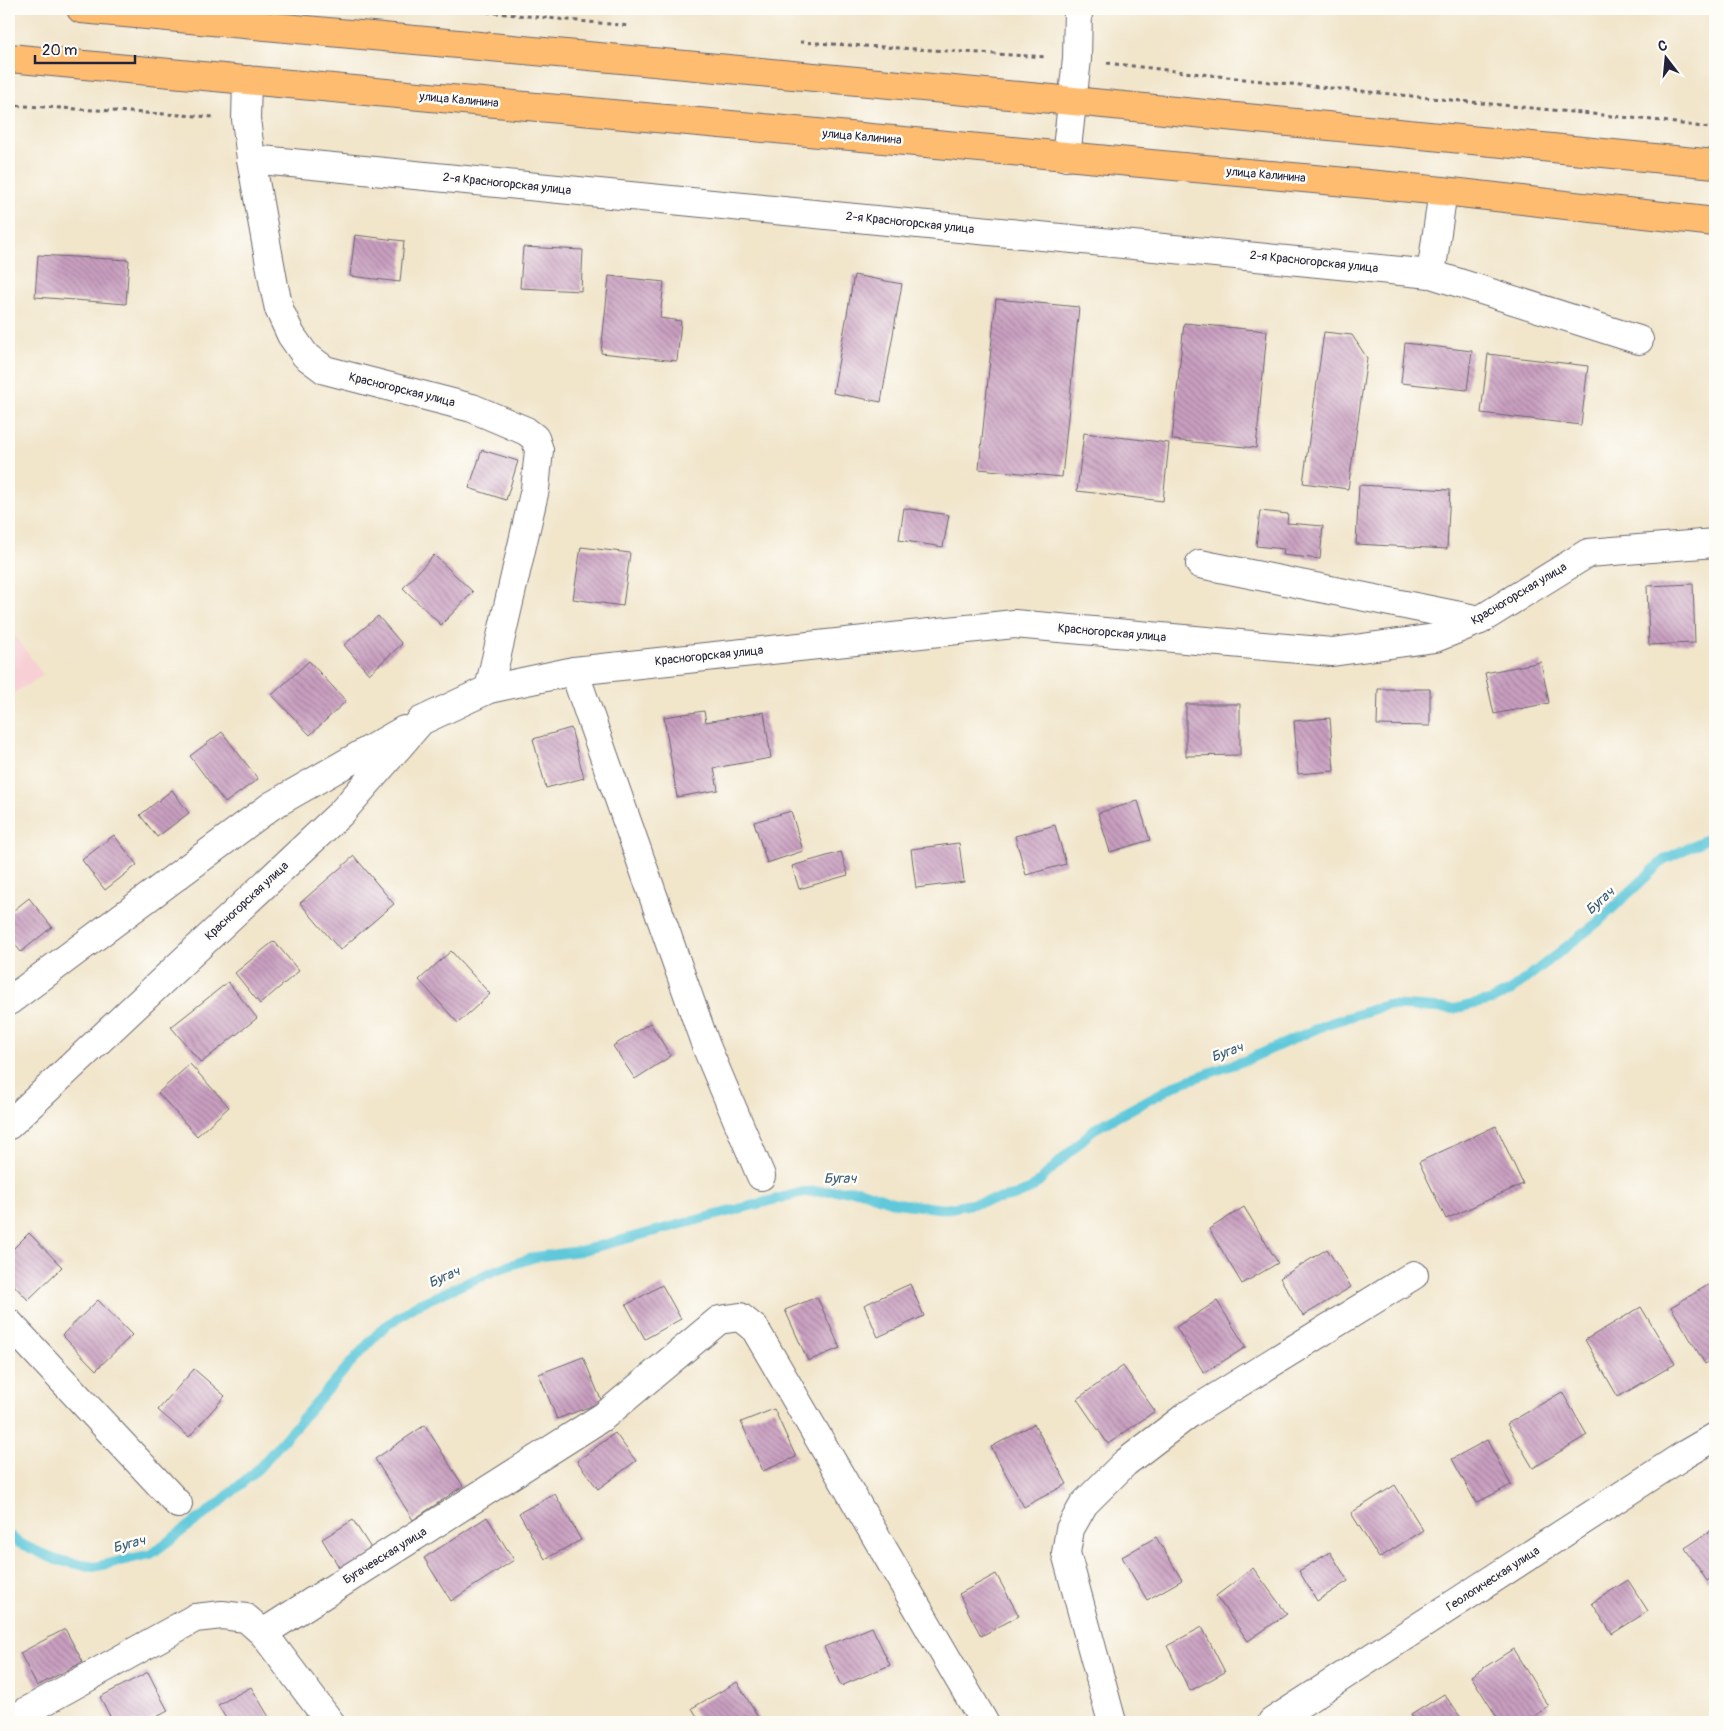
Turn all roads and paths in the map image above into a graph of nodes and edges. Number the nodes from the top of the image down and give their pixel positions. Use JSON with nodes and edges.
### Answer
{"nodes":[{"id":1,"x":81,"y":9,"type":"edge"},
{"id":2,"x":455,"y":9,"type":"edge"},
{"id":3,"x":1078,"y":9,"type":"edge"},
{"id":4,"x":223,"y":15,"type":"edge"},
{"id":5,"x":634,"y":26,"type":"dead end"},
{"id":6,"x":793,"y":42,"type":"dead end"},
{"id":7,"x":9,"y":58,"type":"edge"},
{"id":8,"x":1077,"y":59,"type":"junction"},
{"id":9,"x":247,"y":80,"type":"junction"},
{"id":10,"x":1073,"y":100,"type":"junction"},
{"id":11,"x":9,"y":105,"type":"edge"},
{"id":12,"x":246,"y":119,"type":"junction"},
{"id":13,"x":1715,"y":129,"type":"edge"},
{"id":14,"x":1066,"y":157,"type":"junction"},
{"id":15,"x":251,"y":159,"type":"junction"},
{"id":16,"x":1715,"y":164,"type":"edge"},
{"id":17,"x":1443,"y":191,"type":"junction"},
{"id":18,"x":1715,"y":222,"type":"edge"},
{"id":19,"x":1431,"y":274,"type":"junction"},
{"id":20,"x":1639,"y":340,"type":"dead end"},
{"id":21,"x":1715,"y":543,"type":"edge"},
{"id":22,"x":1200,"y":564,"type":"dead end"},
{"id":23,"x":1480,"y":620,"type":"junction"},
{"id":24,"x":574,"y":671,"type":"junction"},
{"id":25,"x":489,"y":689,"type":"junction"},
{"id":26,"x":421,"y":721,"type":"junction"},
{"id":27,"x":9,"y":1000,"type":"edge"},
{"id":28,"x":9,"y":1125,"type":"edge"},
{"id":29,"x":761,"y":1176,"type":"dead end"},
{"id":30,"x":1414,"y":1275,"type":"dead end"},
{"id":31,"x":9,"y":1323,"type":"edge"},
{"id":32,"x":1715,"y":1437,"type":"edge"},
{"id":33,"x":178,"y":1504,"type":"dead end"},
{"id":34,"x":263,"y":1633,"type":"junction"},
{"id":35,"x":9,"y":1721,"type":"edge"},
{"id":36,"x":330,"y":1722,"type":"edge"},
{"id":37,"x":984,"y":1722,"type":"edge"},
{"id":38,"x":1112,"y":1722,"type":"edge"},
{"id":39,"x":1272,"y":1722,"type":"edge"}],
"edges":[{"from":1,"to":4,"type":"main road"},
{"from":2,"to":5,"type":"path"},
{"from":3,"to":8,"type":"street"},
{"from":4,"to":10,"type":"main road"},
{"from":6,"to":8,"type":"path"},
{"from":7,"to":9,"type":"main road","name":"улица Калинина"},
{"from":8,"to":10,"type":"street"},
{"from":8,"to":13,"type":"path"},
{"from":9,"to":12,"type":"street"},
{"from":9,"to":14,"type":"main road","name":"улица Калинина"},
{"from":10,"to":14,"type":"street"},
{"from":10,"to":16,"type":"main road"},
{"from":11,"to":12,"type":"path"},
{"from":12,"to":15,"type":"street"},
{"from":14,"to":17,"type":"main road","name":"улица Калинина"},
{"from":15,"to":19,"type":"street","name":"2-я Красногорская улица"},
{"from":15,"to":25,"type":"street","name":"Красногорская улица"},
{"from":17,"to":18,"type":"main road","name":"улица Калинина"},
{"from":17,"to":19,"type":"street"},
{"from":19,"to":20,"type":"street","name":"2-я Красногорская улица"},
{"from":21,"to":23,"type":"street","name":"Красногорская улица"},
{"from":22,"to":23,"type":"street"},
{"from":23,"to":24,"type":"street","name":"Красногорская улица"},
{"from":24,"to":25,"type":"street","name":"Красногорская улица"},
{"from":24,"to":29,"type":"street"},
{"from":25,"to":26,"type":"street","name":"Красногорская улица"},
{"from":26,"to":27,"type":"street"},
{"from":26,"to":28,"type":"street","name":"Красногорская улица"},
{"from":30,"to":38,"type":"street"},
{"from":31,"to":33,"type":"street"},
{"from":32,"to":39,"type":"street","name":"Геологическая улица"},
{"from":34,"to":35,"type":"street"},
{"from":34,"to":36,"type":"street"},
{"from":34,"to":37,"type":"street","name":"Бугачевская улица"}]}
